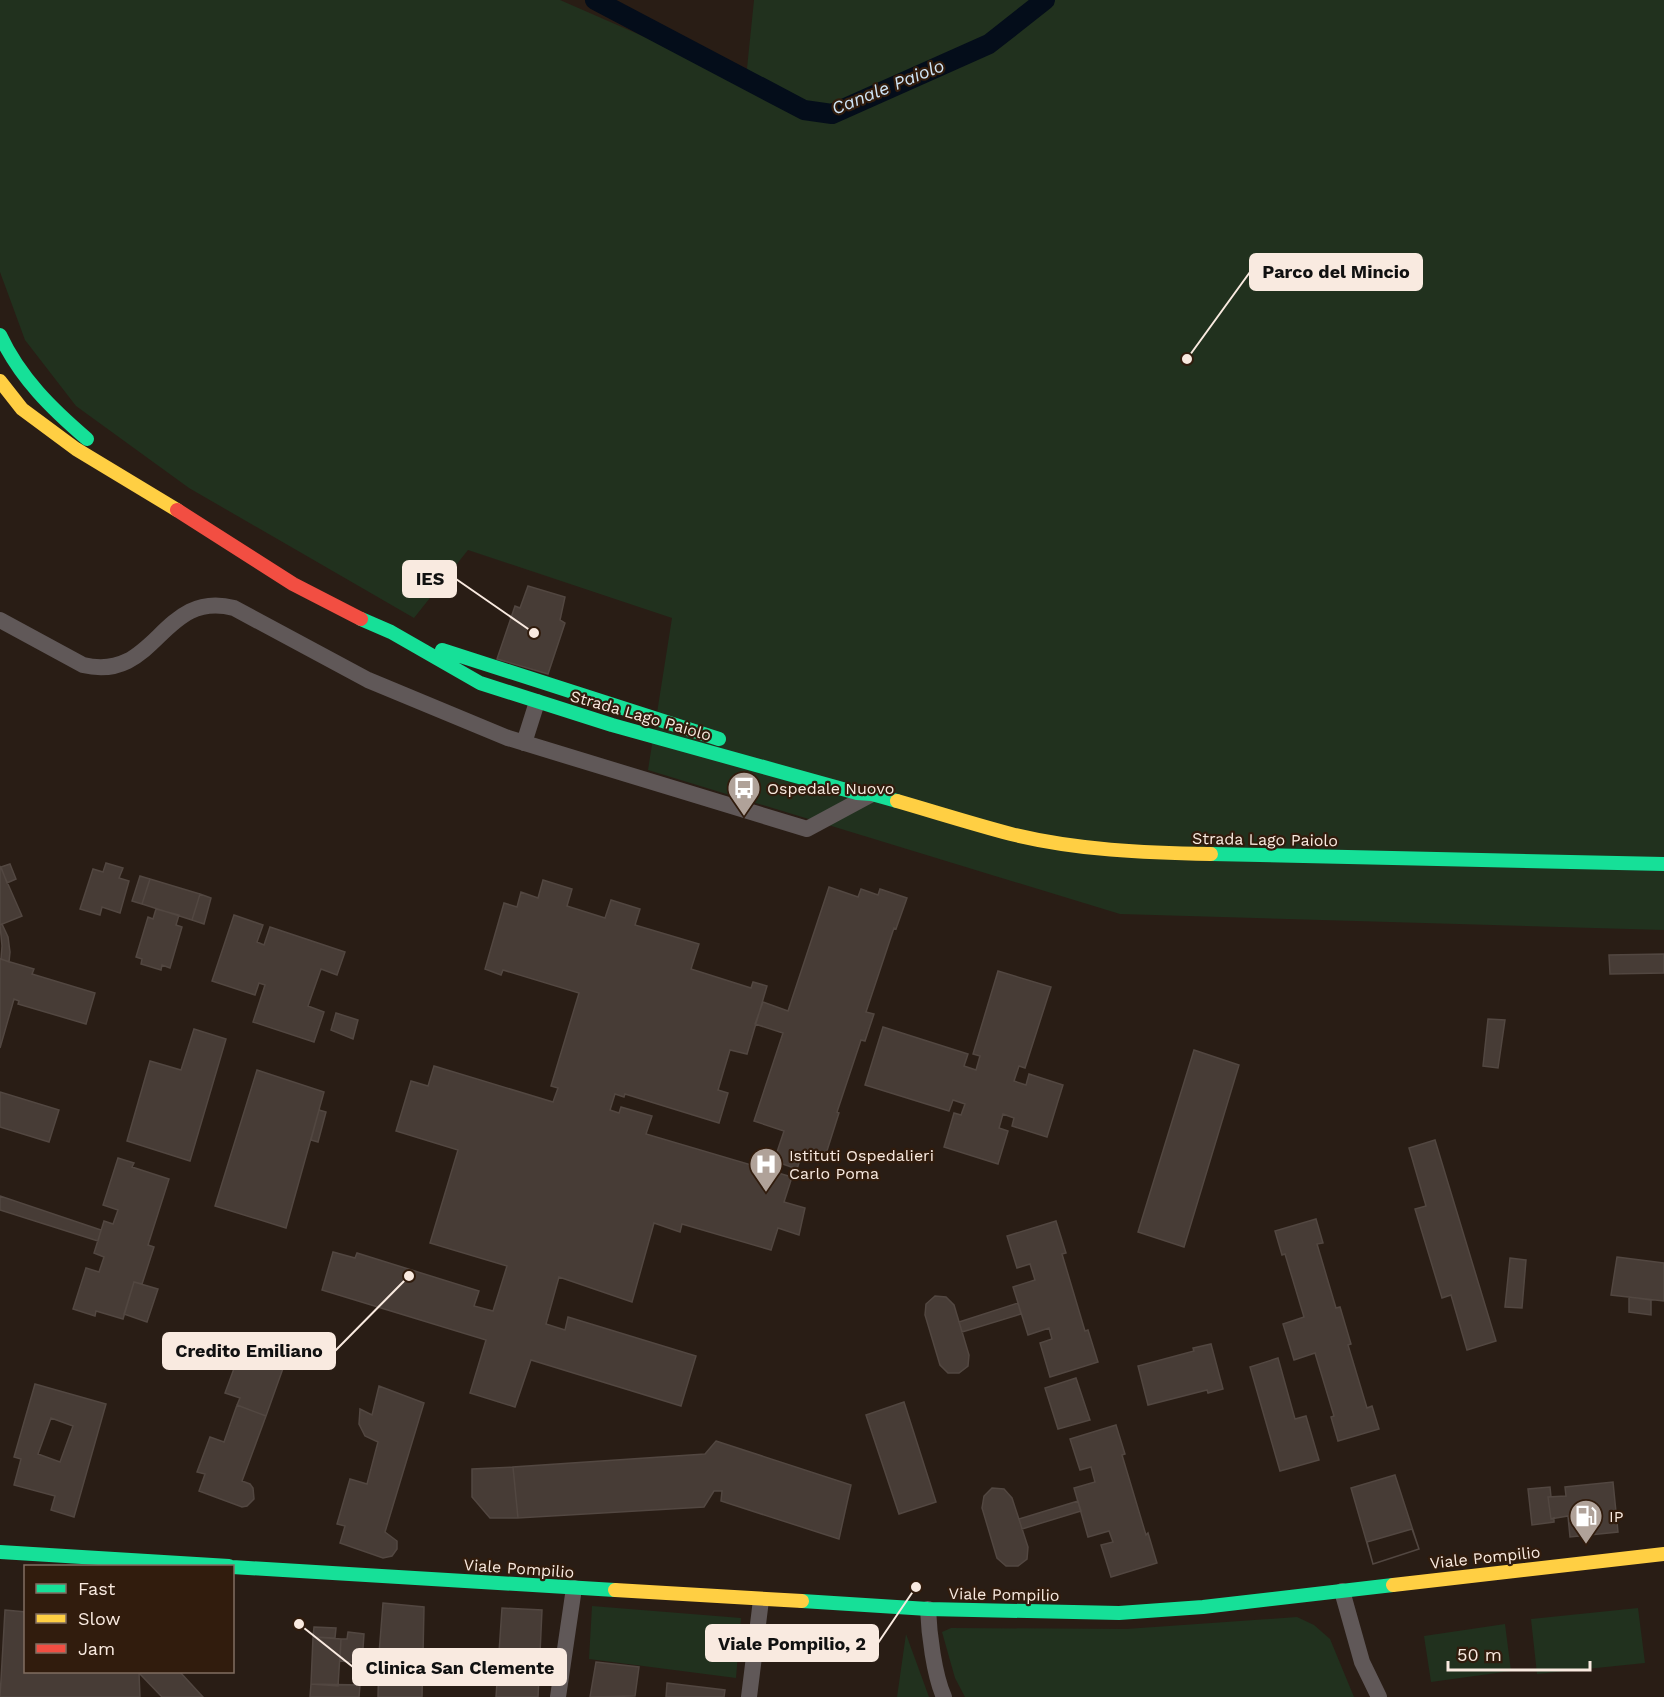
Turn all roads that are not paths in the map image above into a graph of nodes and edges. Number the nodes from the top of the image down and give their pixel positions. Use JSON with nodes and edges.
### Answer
{"nodes":[{"id":1,"x":0,"y":335,"type":"edge"},
{"id":2,"x":0,"y":381,"type":"edge"},
{"id":3,"x":0,"y":395,"type":"edge"},
{"id":4,"x":22,"y":409,"type":"junction"},
{"id":5,"x":134,"y":483,"type":"junction"},
{"id":6,"x":0,"y":620,"type":"edge"},
{"id":7,"x":409,"y":643,"type":"junction"},
{"id":8,"x":537,"y":702,"type":"junction"},
{"id":9,"x":524,"y":743,"type":"junction"},
{"id":10,"x":872,"y":794,"type":"junction"},
{"id":11,"x":1664,"y":864,"type":"edge"},
{"id":12,"x":0,"y":1552,"type":"edge"},
{"id":13,"x":1664,"y":1554,"type":"edge"},
{"id":14,"x":200,"y":1565,"type":"edge"},
{"id":15,"x":234,"y":1567,"type":"edge"},
{"id":16,"x":574,"y":1588,"type":"junction"},
{"id":17,"x":1342,"y":1591,"type":"junction"},
{"id":18,"x":761,"y":1600,"type":"junction"},
{"id":19,"x":928,"y":1609,"type":"junction"},
{"id":20,"x":1377,"y":1696,"type":"edge"},
{"id":21,"x":558,"y":1697,"type":"edge"},
{"id":22,"x":749,"y":1697,"type":"edge"},
{"id":23,"x":944,"y":1697,"type":"edge"}],
"edges":[{"from":1,"to":5,"type":"street","name":"Strada Lago Paiolo"},
{"from":2,"to":4,"type":"street","name":"Strada Lago Paiolo"},
{"from":3,"to":4,"type":"street"},
{"from":4,"to":5,"type":"street","name":"Strada Lago Paiolo"},
{"from":5,"to":7,"type":"street","name":"Strada Lago Paiolo"},
{"from":6,"to":9,"type":"street"},
{"from":7,"to":8,"type":"street","name":"Strada Lago Paiolo"},
{"from":7,"to":10,"type":"street","name":"Strada Lago Paiolo"},
{"from":8,"to":9,"type":"street"},
{"from":8,"to":10,"type":"street","name":"Strada Lago Paiolo"},
{"from":9,"to":10,"type":"street"},
{"from":10,"to":11,"type":"street","name":"Strada Lago Paiolo"},
{"from":12,"to":14,"type":"street","name":"Viale Pompilio"},
{"from":13,"to":17,"type":"street","name":"Viale Pompilio"},
{"from":15,"to":16,"type":"street","name":"Viale Pompilio"},
{"from":16,"to":18,"type":"street","name":"Viale Pompilio"},
{"from":16,"to":21,"type":"street"},
{"from":17,"to":19,"type":"street","name":"Viale Pompilio"},
{"from":17,"to":20,"type":"street"},
{"from":18,"to":19,"type":"street","name":"Viale Pompilio"},
{"from":18,"to":22,"type":"street"},
{"from":19,"to":23,"type":"street"}]}
